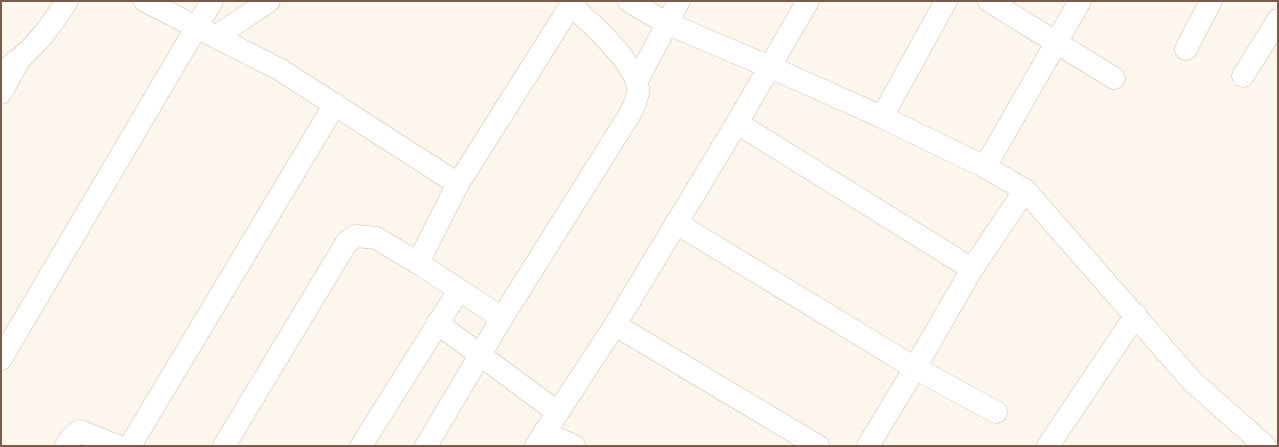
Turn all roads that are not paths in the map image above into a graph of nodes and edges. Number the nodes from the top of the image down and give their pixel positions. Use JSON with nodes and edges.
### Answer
{"nodes":[{"id":1,"x":67,"y":1,"type":"edge"},
{"id":2,"x":145,"y":1,"type":"edge"},
{"id":3,"x":212,"y":1,"type":"edge"},
{"id":4,"x":269,"y":1,"type":"edge"},
{"id":5,"x":629,"y":1,"type":"edge"},
{"id":6,"x":679,"y":1,"type":"edge"},
{"id":7,"x":808,"y":1,"type":"edge"},
{"id":8,"x":946,"y":1,"type":"edge"},
{"id":9,"x":988,"y":1,"type":"edge"},
{"id":10,"x":1080,"y":1,"type":"edge"},
{"id":11,"x":1212,"y":1,"type":"edge"},
{"id":12,"x":571,"y":3,"type":"edge"},
{"id":13,"x":1278,"y":20,"type":"edge"},
{"id":14,"x":666,"y":23,"type":"junction"},
{"id":15,"x":198,"y":26,"type":"junction"},
{"id":16,"x":217,"y":36,"type":"junction"},
{"id":17,"x":1056,"y":43,"type":"junction"},
{"id":18,"x":1186,"y":49,"type":"dead end"},
{"id":19,"x":7,"y":63,"type":"edge"},
{"id":20,"x":770,"y":67,"type":"junction"},
{"id":21,"x":1243,"y":76,"type":"dead end"},
{"id":22,"x":1114,"y":78,"type":"dead end"},
{"id":23,"x":637,"y":81,"type":"junction"},
{"id":24,"x":1,"y":93,"type":"edge"},
{"id":25,"x":335,"y":104,"type":"junction"},
{"id":26,"x":882,"y":117,"type":"junction"},
{"id":27,"x":737,"y":123,"type":"junction"},
{"id":28,"x":985,"y":168,"type":"junction"},
{"id":29,"x":458,"y":184,"type":"junction"},
{"id":30,"x":1025,"y":190,"type":"junction"},
{"id":31,"x":676,"y":223,"type":"junction"},
{"id":32,"x":418,"y":263,"type":"junction"},
{"id":33,"x":972,"y":269,"type":"junction"},
{"id":34,"x":459,"y":290,"type":"junction"},
{"id":35,"x":1136,"y":315,"type":"junction"},
{"id":36,"x":502,"y":318,"type":"junction"},
{"id":37,"x":437,"y":323,"type":"junction"},
{"id":38,"x":614,"y":325,"type":"junction"},
{"id":39,"x":479,"y":355,"type":"junction"},
{"id":40,"x":1,"y":359,"type":"edge"},
{"id":41,"x":915,"y":368,"type":"junction"},
{"id":42,"x":557,"y":412,"type":"junction"},
{"id":43,"x":996,"y":412,"type":"dead end"},
{"id":44,"x":540,"y":439,"type":"edge"},
{"id":45,"x":66,"y":446,"type":"edge"},
{"id":46,"x":117,"y":446,"type":"edge"},
{"id":47,"x":130,"y":446,"type":"edge"},
{"id":48,"x":224,"y":446,"type":"edge"},
{"id":49,"x":361,"y":446,"type":"edge"},
{"id":50,"x":426,"y":446,"type":"edge"},
{"id":51,"x":574,"y":446,"type":"edge"},
{"id":52,"x":818,"y":446,"type":"edge"},
{"id":53,"x":868,"y":446,"type":"edge"},
{"id":54,"x":1048,"y":446,"type":"edge"},
{"id":55,"x":1265,"y":446,"type":"edge"}],
"edges":[{"from":1,"to":19,"type":"street"},
{"from":2,"to":15,"type":"street"},
{"from":3,"to":15,"type":"street"},
{"from":4,"to":16,"type":"street"},
{"from":5,"to":14,"type":"street"},
{"from":6,"to":14,"type":"street"},
{"from":7,"to":20,"type":"street"},
{"from":8,"to":26,"type":"street"},
{"from":9,"to":17,"type":"street"},
{"from":10,"to":17,"type":"street"},
{"from":11,"to":18,"type":"street"},
{"from":12,"to":23,"type":"street"},
{"from":12,"to":29,"type":"street"},
{"from":13,"to":21,"type":"street"},
{"from":14,"to":20,"type":"street"},
{"from":14,"to":23,"type":"street"},
{"from":15,"to":16,"type":"street"},
{"from":15,"to":40,"type":"street"},
{"from":16,"to":25,"type":"street"},
{"from":17,"to":22,"type":"street"},
{"from":17,"to":28,"type":"street"},
{"from":19,"to":24,"type":"street"},
{"from":20,"to":26,"type":"street"},
{"from":20,"to":27,"type":"street"},
{"from":23,"to":36,"type":"street"},
{"from":25,"to":29,"type":"street"},
{"from":25,"to":47,"type":"street"},
{"from":26,"to":28,"type":"street"},
{"from":27,"to":31,"type":"street"},
{"from":27,"to":33,"type":"street"},
{"from":28,"to":30,"type":"street"},
{"from":29,"to":32,"type":"street"},
{"from":30,"to":33,"type":"street"},
{"from":30,"to":35,"type":"street"},
{"from":31,"to":38,"type":"street"},
{"from":31,"to":41,"type":"street"},
{"from":32,"to":34,"type":"street"},
{"from":32,"to":48,"type":"street"},
{"from":33,"to":41,"type":"street"},
{"from":34,"to":36,"type":"street"},
{"from":34,"to":37,"type":"street"},
{"from":35,"to":54,"type":"street"},
{"from":35,"to":55,"type":"street"},
{"from":36,"to":39,"type":"street"},
{"from":37,"to":39,"type":"street"},
{"from":37,"to":49,"type":"street"},
{"from":38,"to":42,"type":"street"},
{"from":38,"to":52,"type":"street"},
{"from":39,"to":42,"type":"street"},
{"from":39,"to":50,"type":"street"},
{"from":41,"to":43,"type":"street"},
{"from":41,"to":53,"type":"street"},
{"from":42,"to":44,"type":"street"},
{"from":44,"to":51,"type":"street"},
{"from":45,"to":46,"type":"street"}]}
